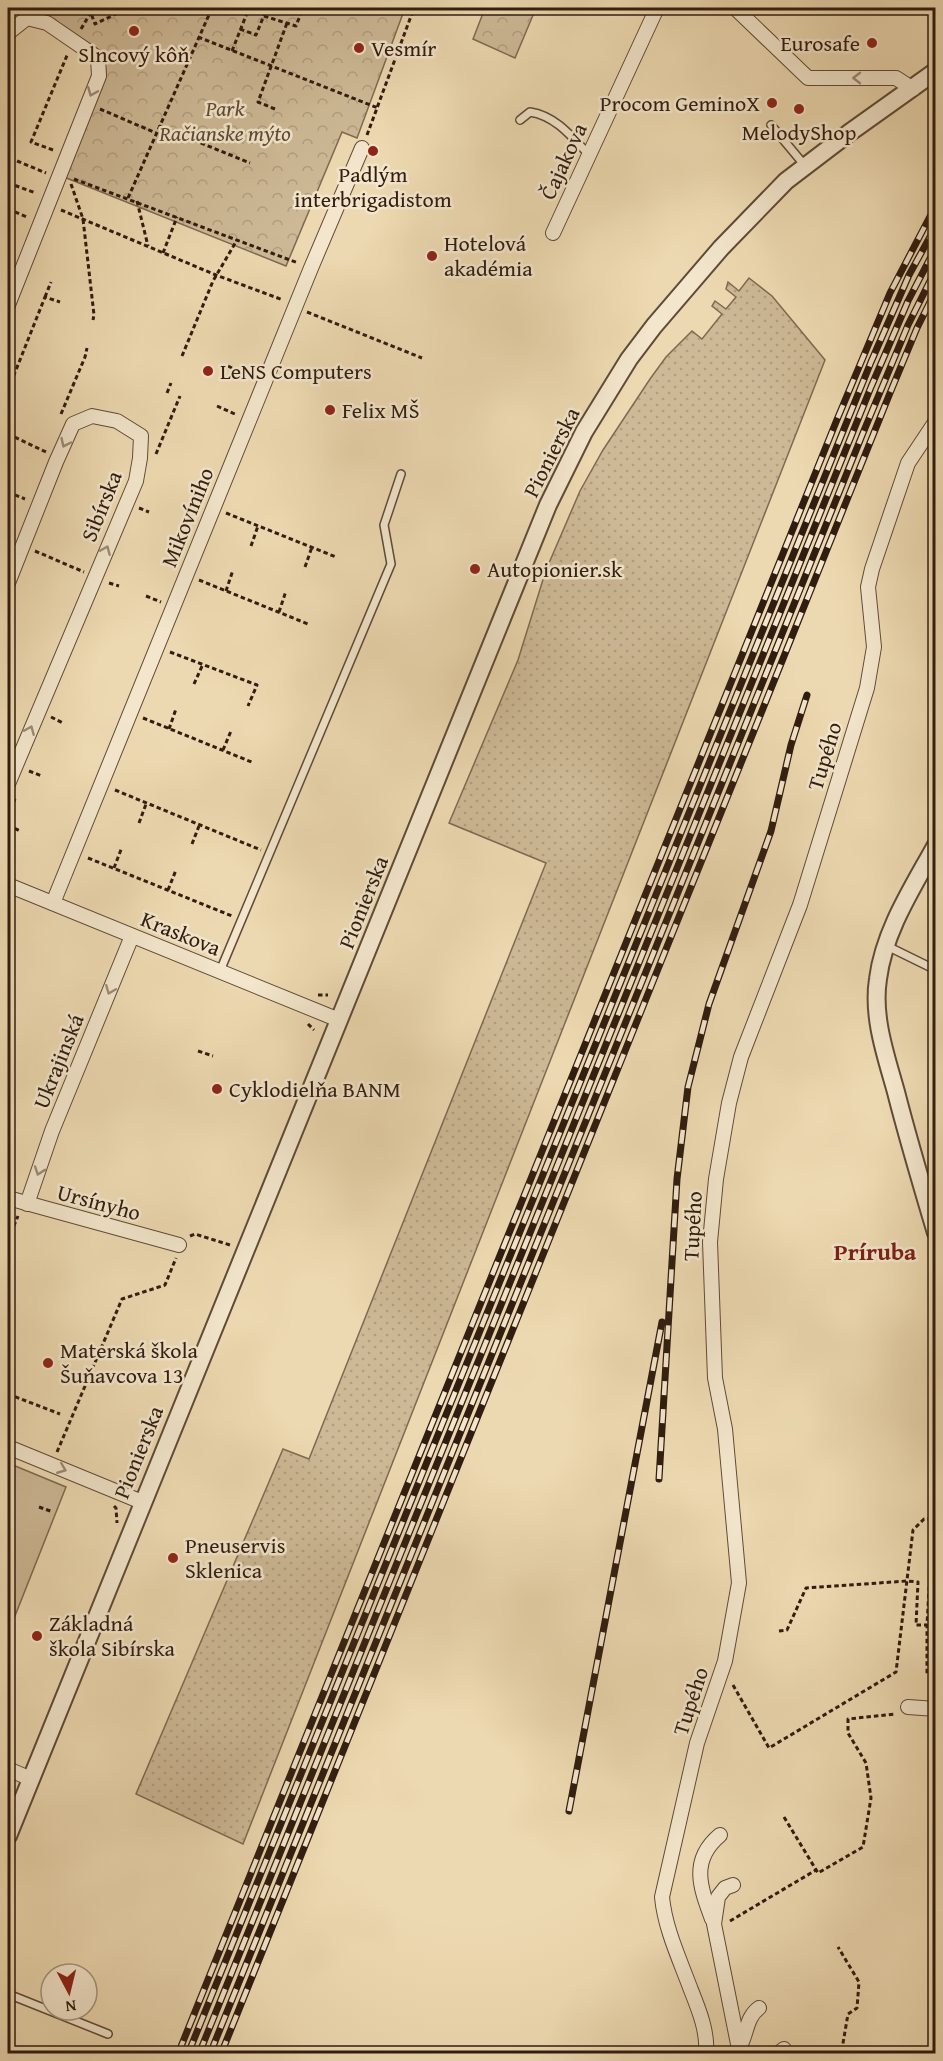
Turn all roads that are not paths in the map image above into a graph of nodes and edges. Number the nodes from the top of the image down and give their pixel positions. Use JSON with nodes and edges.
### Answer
{"nodes":[{"id":1,"x":657,"y":8,"type":"edge"},
{"id":2,"x":735,"y":8,"type":"edge"},
{"id":3,"x":8,"y":32,"type":"edge"},
{"id":4,"x":936,"y":71,"type":"edge"},
{"id":5,"x":912,"y":89,"type":"junction"},
{"id":6,"x":520,"y":120,"type":"dead end"},
{"id":7,"x":771,"y":125,"type":"dead end"},
{"id":8,"x":362,"y":148,"type":"road end"},
{"id":9,"x":589,"y":155,"type":"junction"},
{"id":10,"x":806,"y":167,"type":"junction"},
{"id":11,"x":553,"y":233,"type":"dead end"},
{"id":12,"x":8,"y":305,"type":"edge"},
{"id":13,"x":936,"y":422,"type":"edge"},
{"id":14,"x":401,"y":474,"type":"dead end"},
{"id":15,"x":8,"y":583,"type":"edge"},
{"id":16,"x":8,"y":784,"type":"edge"},
{"id":17,"x":936,"y":845,"type":"edge"},
{"id":18,"x":8,"y":885,"type":"edge"},
{"id":19,"x":53,"y":903,"type":"junction"},
{"id":20,"x":132,"y":936,"type":"junction"},
{"id":21,"x":886,"y":946,"type":"junction"},
{"id":22,"x":936,"y":970,"type":"edge"},
{"id":23,"x":220,"y":971,"type":"junction"},
{"id":24,"x":339,"y":1020,"type":"junction"},
{"id":25,"x":8,"y":1198,"type":"edge"},
{"id":26,"x":22,"y":1209,"type":"junction"},
{"id":27,"x":936,"y":1233,"type":"edge"},
{"id":28,"x":178,"y":1249,"type":"road end"},
{"id":29,"x":8,"y":1447,"type":"edge"},
{"id":30,"x":142,"y":1502,"type":"junction"},
{"id":31,"x":908,"y":1707,"type":"road end"},
{"id":32,"x":936,"y":1709,"type":"edge"},
{"id":33,"x":8,"y":1769,"type":"edge"},
{"id":34,"x":31,"y":1779,"type":"junction"},
{"id":35,"x":720,"y":1835,"type":"dead end"},
{"id":36,"x":8,"y":1836,"type":"edge"},
{"id":37,"x":733,"y":1885,"type":"dead end"},
{"id":38,"x":715,"y":1926,"type":"junction"},
{"id":39,"x":8,"y":1994,"type":"edge"},
{"id":40,"x":759,"y":2008,"type":"dead end"},
{"id":41,"x":108,"y":2034,"type":"dead end"},
{"id":42,"x":740,"y":2051,"type":"edge"},
{"id":43,"x":706,"y":2054,"type":"edge"}],
"edges":[{"from":1,"to":9,"type":"street","name":"Čajakova"},
{"from":5,"to":2,"type":"street","one_way":true},
{"from":3,"to":12,"type":"street","one_way":true},
{"from":4,"to":5,"type":"street","name":"Pionierska"},
{"from":5,"to":10,"type":"street","name":"Pionierska"},
{"from":6,"to":9,"type":"lane"},
{"from":7,"to":10,"type":"lane"},
{"from":8,"to":19,"type":"street","name":"Mikovíniho"},
{"from":9,"to":11,"type":"street","name":"Čajakova"},
{"from":10,"to":24,"type":"street","name":"Pionierska"},
{"from":13,"to":43,"type":"street","name":"Tupého"},
{"from":14,"to":23,"type":"lane"},
{"from":16,"to":15,"type":"street","name":"Sibírska","one_way":true},
{"from":17,"to":21,"type":"street"},
{"from":18,"to":19,"type":"street","name":"Kraskova"},
{"from":19,"to":20,"type":"street","name":"Kraskova"},
{"from":20,"to":23,"type":"street","name":"Kraskova"},
{"from":20,"to":26,"type":"street","name":"Ukrajinská","one_way":true},
{"from":21,"to":22,"type":"lane"},
{"from":21,"to":27,"type":"street"},
{"from":23,"to":24,"type":"street","name":"Kraskova"},
{"from":24,"to":30,"type":"street","name":"Pionierska"},
{"from":25,"to":26,"type":"street","name":"Ursínyho"},
{"from":26,"to":28,"type":"street","name":"Ursínyho"},
{"from":29,"to":30,"type":"street","one_way":true},
{"from":30,"to":34,"type":"street","name":"Pionierska"},
{"from":31,"to":32,"type":"street"},
{"from":33,"to":34,"type":"street"},
{"from":34,"to":36,"type":"street","name":"Pionierska"},
{"from":35,"to":38,"type":"street"},
{"from":37,"to":38,"type":"street"},
{"from":38,"to":42,"type":"street"},
{"from":39,"to":41,"type":"lane"},
{"from":40,"to":42,"type":"street"}]}
